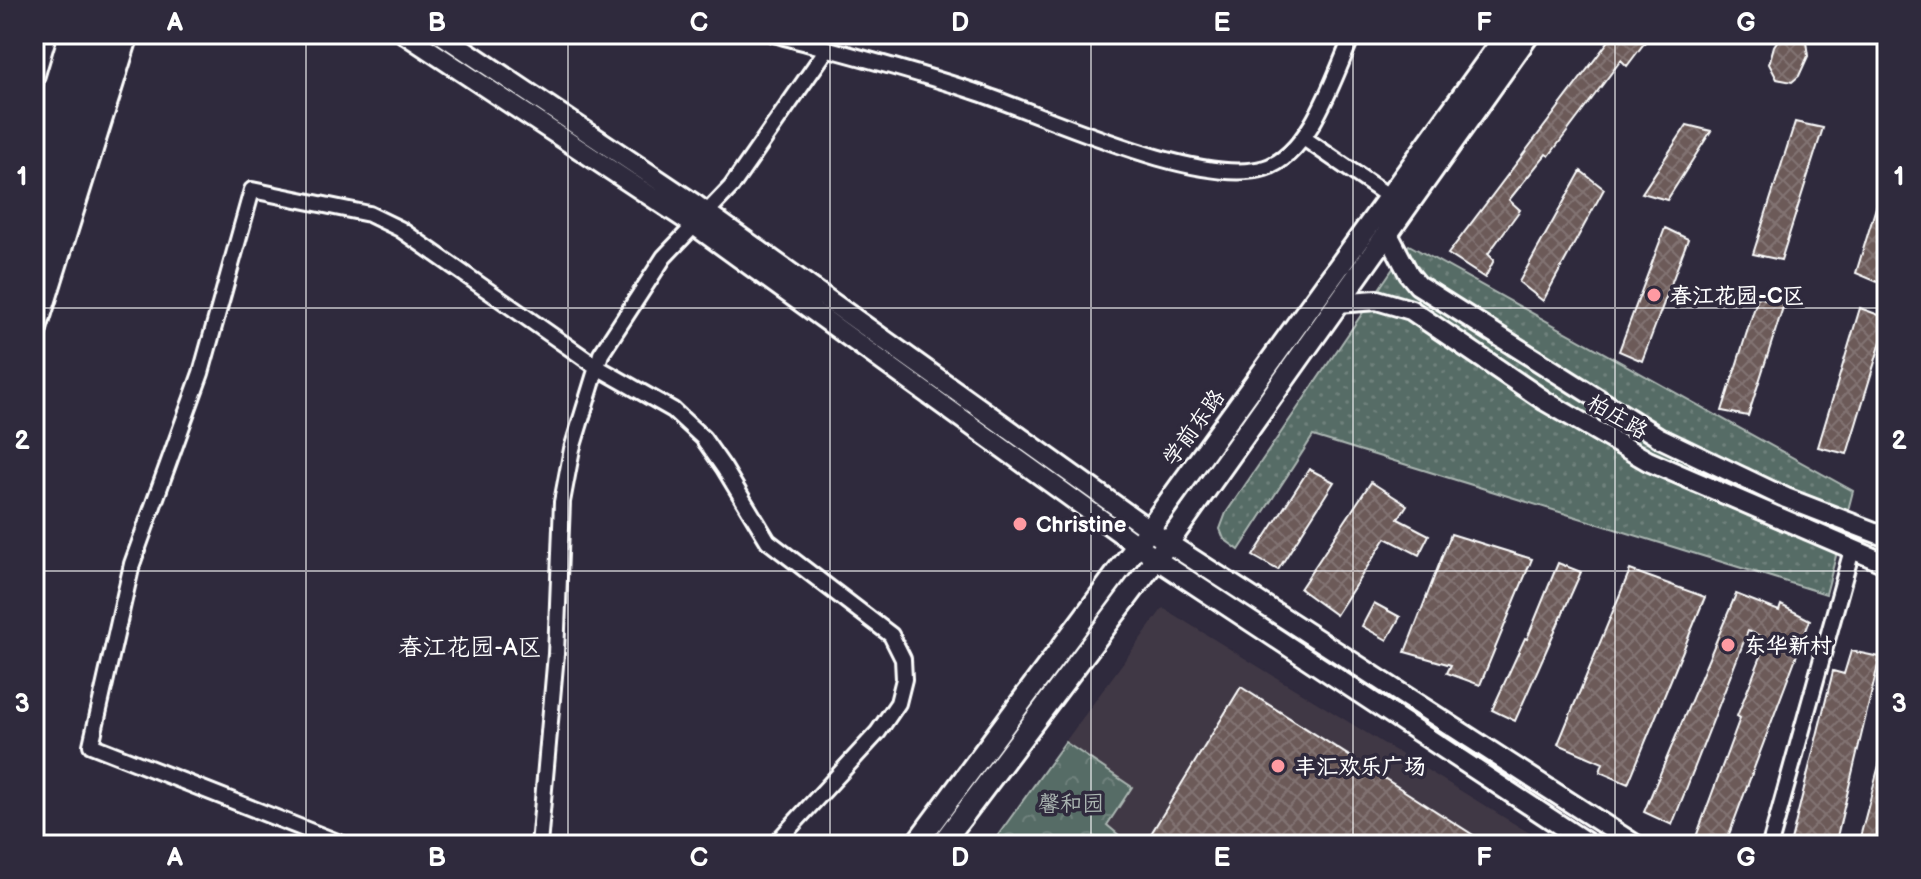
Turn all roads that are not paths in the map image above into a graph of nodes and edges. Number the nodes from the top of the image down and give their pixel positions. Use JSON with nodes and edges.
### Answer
{"nodes":[{"id":1,"x":71,"y":34,"type":"edge"},
{"id":2,"x":93,"y":34,"type":"edge"},
{"id":3,"x":111,"y":34,"type":"edge"},
{"id":4,"x":127,"y":34,"type":"edge"},
{"id":5,"x":405,"y":34,"type":"edge"},
{"id":6,"x":441,"y":34,"type":"edge"},
{"id":7,"x":774,"y":34,"type":"edge"},
{"id":8,"x":1353,"y":34,"type":"edge"},
{"id":9,"x":1507,"y":34,"type":"edge"},
{"id":10,"x":1529,"y":34,"type":"edge"},
{"id":11,"x":827,"y":49,"type":"junction"},
{"id":12,"x":1305,"y":139,"type":"junction"},
{"id":13,"x":34,"y":159,"type":"edge"},
{"id":14,"x":1397,"y":201,"type":"junction"},
{"id":15,"x":700,"y":219,"type":"junction"},
{"id":16,"x":34,"y":221,"type":"edge"},
{"id":17,"x":1387,"y":232,"type":"junction"},
{"id":18,"x":34,"y":287,"type":"edge"},
{"id":19,"x":1337,"y":303,"type":"junction"},
{"id":20,"x":34,"y":332,"type":"edge"},
{"id":21,"x":597,"y":367,"type":"junction"},
{"id":22,"x":1887,"y":537,"type":"edge"},
{"id":23,"x":1143,"y":538,"type":"junction"},
{"id":24,"x":1852,"y":550,"type":"junction"},
{"id":25,"x":1162,"y":551,"type":"junction"},
{"id":26,"x":1887,"y":564,"type":"edge"},
{"id":27,"x":345,"y":845,"type":"edge"},
{"id":28,"x":539,"y":845,"type":"edge"},
{"id":29,"x":774,"y":845,"type":"edge"},
{"id":30,"x":915,"y":845,"type":"edge"},
{"id":31,"x":941,"y":845,"type":"edge"},
{"id":32,"x":1590,"y":845,"type":"edge"},
{"id":33,"x":1636,"y":845,"type":"edge"},
{"id":34,"x":1770,"y":845,"type":"edge"}],
"edges":[{"from":1,"to":13,"type":"main road"},
{"from":2,"to":16,"type":"main road"},
{"from":3,"to":18,"type":"main road"},
{"from":4,"to":20,"type":"main road"},
{"from":5,"to":15,"type":"street"},
{"from":6,"to":15,"type":"street"},
{"from":7,"to":11,"type":"street"},
{"from":8,"to":12,"type":"street"},
{"from":9,"to":14,"type":"main road","name":"学前东路"},
{"from":10,"to":14,"type":"main road","name":"学前东路"},
{"from":11,"to":12,"type":"street"},
{"from":11,"to":15,"type":"street"},
{"from":12,"to":14,"type":"street"},
{"from":14,"to":17,"type":"main road","name":"学前东路"},
{"from":14,"to":23,"type":"main road","name":"学前东路"},
{"from":15,"to":21,"type":"street"},
{"from":15,"to":23,"type":"street"},
{"from":17,"to":19,"type":"main road","name":"学前东路"},
{"from":17,"to":22,"type":"street","name":"柏庄路"},
{"from":19,"to":24,"type":"street","name":"柏庄路"},
{"from":19,"to":25,"type":"main road","name":"学前东路"},
{"from":21,"to":27,"type":"street"},
{"from":21,"to":28,"type":"street"},
{"from":21,"to":29,"type":"street"},
{"from":23,"to":25,"type":"street"},
{"from":23,"to":30,"type":"main road","name":"学前东路"},
{"from":24,"to":26,"type":"street","name":"柏庄路"},
{"from":24,"to":34,"type":"street"},
{"from":25,"to":31,"type":"main road","name":"学前东路"},
{"from":25,"to":32,"type":"street"},
{"from":25,"to":33,"type":"street"}]}
